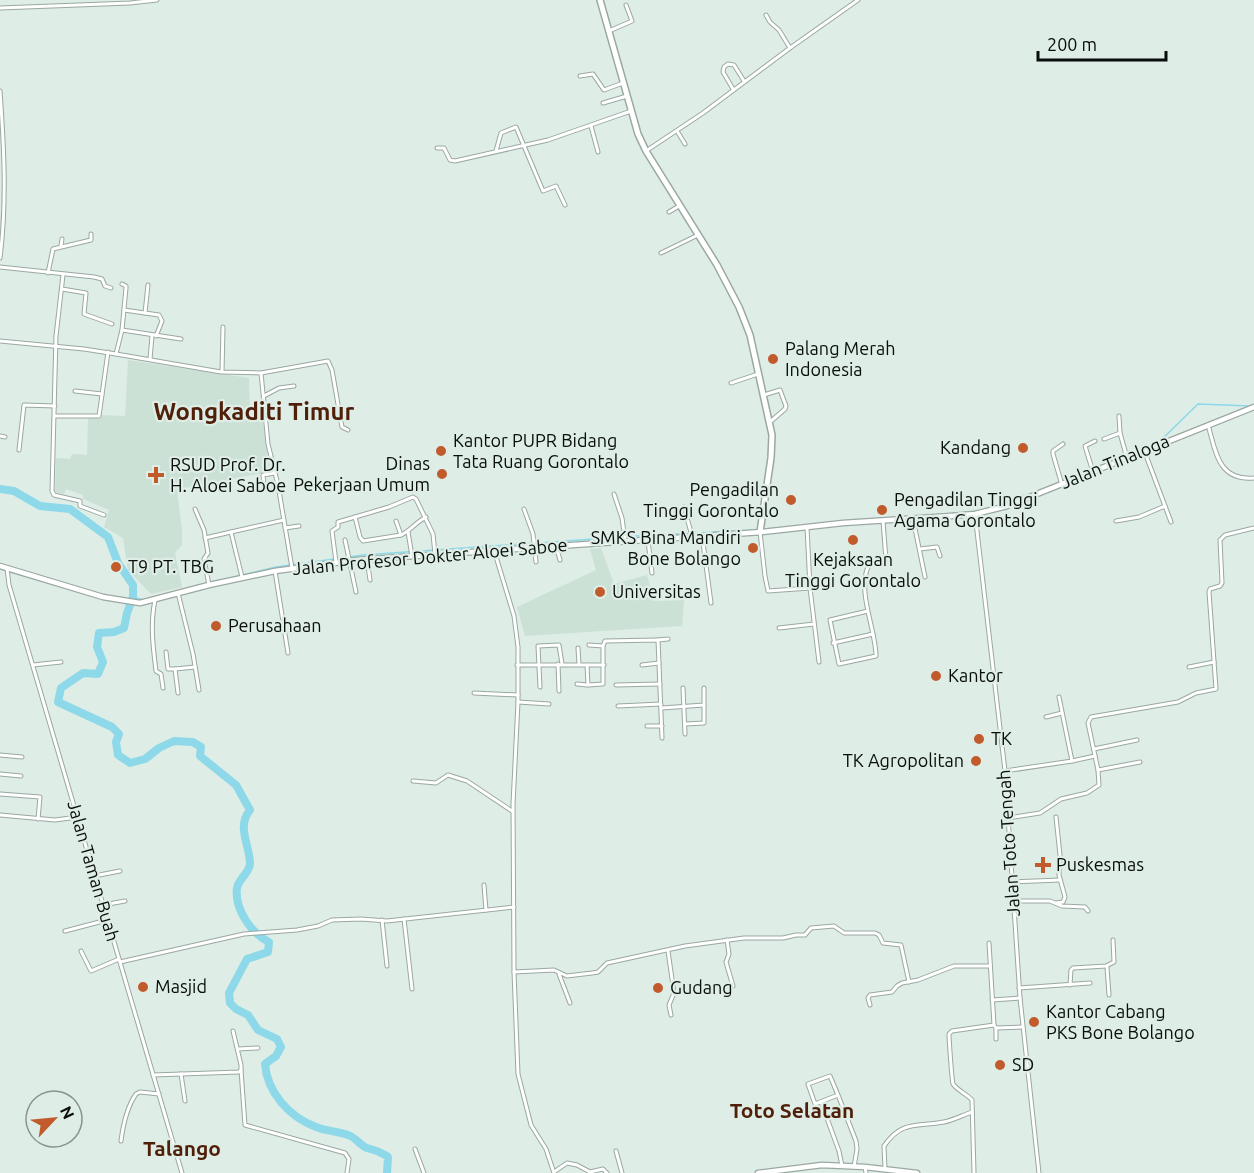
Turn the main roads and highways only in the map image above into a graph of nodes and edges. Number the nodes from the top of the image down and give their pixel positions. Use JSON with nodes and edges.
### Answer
{"nodes":[{"id":1,"x":600,"y":0,"type":"edge"},
{"id":2,"x":760,"y":532,"type":"road end"}],
"edges":[{"from":1,"to":2,"type":"main road"}]}
